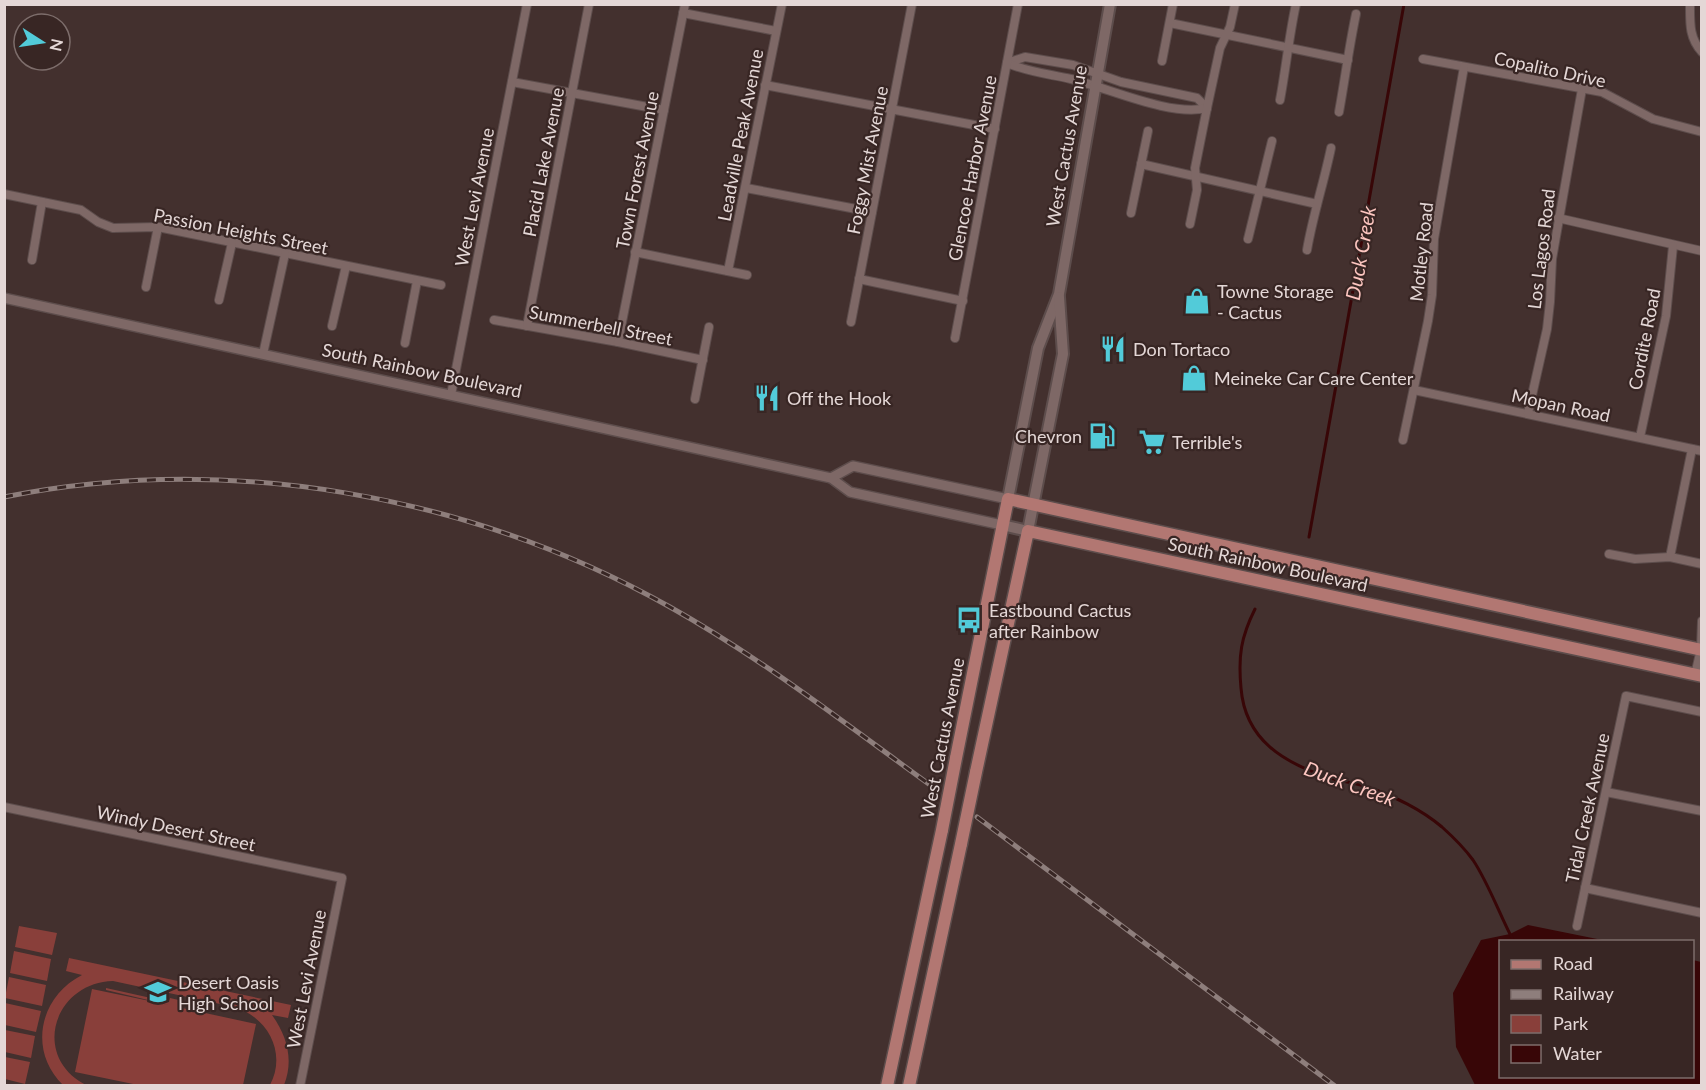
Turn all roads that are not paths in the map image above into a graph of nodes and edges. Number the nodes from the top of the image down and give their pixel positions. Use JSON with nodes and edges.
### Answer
{"nodes":[{"id":1,"x":527,"y":4,"type":"edge"},
{"id":2,"x":589,"y":4,"type":"edge"},
{"id":3,"x":782,"y":4,"type":"edge"},
{"id":4,"x":912,"y":4,"type":"edge"},
{"id":5,"x":1018,"y":4,"type":"edge"},
{"id":6,"x":1110,"y":4,"type":"edge"},
{"id":7,"x":1173,"y":4,"type":"edge"},
{"id":8,"x":1235,"y":4,"type":"edge"},
{"id":9,"x":1296,"y":4,"type":"edge"},
{"id":10,"x":1690,"y":4,"type":"edge"},
{"id":11,"x":684,"y":9,"type":"edge"},
{"id":12,"x":1356,"y":15,"type":"dead end"},
{"id":13,"x":1170,"y":23,"type":"junction"},
{"id":14,"x":776,"y":31,"type":"junction"},
{"id":15,"x":1226,"y":35,"type":"junction"},
{"id":16,"x":1288,"y":48,"type":"junction"},
{"id":17,"x":1701,"y":52,"type":"edge"},
{"id":18,"x":1423,"y":59,"type":"dead end"},
{"id":19,"x":1348,"y":60,"type":"junction"},
{"id":20,"x":1162,"y":61,"type":"dead end"},
{"id":21,"x":1007,"y":63,"type":"junction"},
{"id":22,"x":1464,"y":67,"type":"junction"},
{"id":23,"x":1097,"y":74,"type":"junction"},
{"id":24,"x":512,"y":82,"type":"junction"},
{"id":25,"x":765,"y":85,"type":"junction"},
{"id":26,"x":1095,"y":86,"type":"junction"},
{"id":27,"x":1582,"y":89,"type":"junction"},
{"id":28,"x":572,"y":93,"type":"junction"},
{"id":29,"x":1280,"y":100,"type":"dead end"},
{"id":30,"x":1207,"y":108,"type":"junction"},
{"id":31,"x":664,"y":110,"type":"junction"},
{"id":32,"x":891,"y":110,"type":"junction"},
{"id":33,"x":1339,"y":112,"type":"dead end"},
{"id":34,"x":995,"y":129,"type":"junction"},
{"id":35,"x":1148,"y":131,"type":"dead end"},
{"id":36,"x":1701,"y":132,"type":"edge"},
{"id":37,"x":1272,"y":141,"type":"dead end"},
{"id":38,"x":1331,"y":148,"type":"dead end"},
{"id":39,"x":1141,"y":164,"type":"junction"},
{"id":40,"x":1196,"y":177,"type":"junction"},
{"id":41,"x":746,"y":188,"type":"junction"},
{"id":42,"x":1259,"y":191,"type":"junction"},
{"id":43,"x":4,"y":194,"type":"edge"},
{"id":44,"x":42,"y":202,"type":"junction"},
{"id":45,"x":1317,"y":204,"type":"junction"},
{"id":46,"x":872,"y":212,"type":"junction"},
{"id":47,"x":1131,"y":213,"type":"dead end"},
{"id":48,"x":1558,"y":218,"type":"junction"},
{"id":49,"x":1190,"y":224,"type":"dead end"},
{"id":50,"x":158,"y":227,"type":"junction"},
{"id":51,"x":1248,"y":239,"type":"dead end"},
{"id":52,"x":232,"y":243,"type":"junction"},
{"id":53,"x":1673,"y":246,"type":"junction"},
{"id":54,"x":1307,"y":250,"type":"dead end"},
{"id":55,"x":1701,"y":251,"type":"edge"},
{"id":56,"x":635,"y":252,"type":"junction"},
{"id":57,"x":285,"y":254,"type":"junction"},
{"id":58,"x":32,"y":260,"type":"dead end"},
{"id":59,"x":346,"y":266,"type":"junction"},
{"id":60,"x":729,"y":271,"type":"junction"},
{"id":61,"x":747,"y":275,"type":"dead end"},
{"id":62,"x":859,"y":279,"type":"junction"},
{"id":63,"x":417,"y":281,"type":"junction"},
{"id":64,"x":441,"y":285,"type":"dead end"},
{"id":65,"x":146,"y":287,"type":"dead end"},
{"id":66,"x":1059,"y":294,"type":"junction"},
{"id":67,"x":4,"y":298,"type":"edge"},
{"id":68,"x":219,"y":300,"type":"dead end"},
{"id":69,"x":963,"y":301,"type":"junction"},
{"id":70,"x":494,"y":320,"type":"dead end"},
{"id":71,"x":851,"y":322,"type":"dead end"},
{"id":72,"x":332,"y":326,"type":"dead end"},
{"id":73,"x":527,"y":326,"type":"junction"},
{"id":74,"x":709,"y":327,"type":"dead end"},
{"id":75,"x":955,"y":338,"type":"dead end"},
{"id":76,"x":618,"y":342,"type":"junction"},
{"id":77,"x":405,"y":343,"type":"dead end"},
{"id":78,"x":263,"y":354,"type":"junction"},
{"id":79,"x":703,"y":360,"type":"junction"},
{"id":80,"x":1414,"y":390,"type":"junction"},
{"id":81,"x":451,"y":395,"type":"junction"},
{"id":82,"x":695,"y":399,"type":"dead end"},
{"id":83,"x":1528,"y":413,"type":"junction"},
{"id":84,"x":1640,"y":437,"type":"junction"},
{"id":85,"x":1403,"y":440,"type":"dead end"},
{"id":86,"x":1692,"y":449,"type":"junction"},
{"id":87,"x":1701,"y":451,"type":"edge"},
{"id":88,"x":831,"y":478,"type":"junction"},
{"id":89,"x":1008,"y":499,"type":"junction"},
{"id":90,"x":1034,"y":504,"type":"junction"},
{"id":91,"x":1002,"y":525,"type":"junction"},
{"id":92,"x":1028,"y":531,"type":"junction"},
{"id":93,"x":1609,"y":554,"type":"dead end"},
{"id":94,"x":1670,"y":557,"type":"junction"},
{"id":95,"x":1701,"y":564,"type":"edge"},
{"id":96,"x":1701,"y":621,"type":"edge"},
{"id":97,"x":1701,"y":649,"type":"edge"},
{"id":98,"x":1698,"y":676,"type":"edge"},
{"id":99,"x":1701,"y":712,"type":"edge"},
{"id":100,"x":1606,"y":792,"type":"junction"},
{"id":101,"x":4,"y":807,"type":"edge"},
{"id":102,"x":1701,"y":811,"type":"edge"},
{"id":103,"x":342,"y":878,"type":"joint"},
{"id":104,"x":1585,"y":888,"type":"junction"},
{"id":105,"x":1701,"y":913,"type":"edge"},
{"id":106,"x":1577,"y":926,"type":"dead end"},
{"id":107,"x":300,"y":1086,"type":"edge"},
{"id":108,"x":887,"y":1086,"type":"edge"},
{"id":109,"x":909,"y":1086,"type":"edge"}],
"edges":[{"from":1,"to":24,"type":"street","name":"West Levi Avenue"},
{"from":2,"to":28,"type":"street","name":"Placid Lake Avenue"},
{"from":3,"to":14,"type":"street","name":"Leadville Peak Avenue"},
{"from":4,"to":32,"type":"street","name":"Foggy Mist Avenue"},
{"from":5,"to":21,"type":"street","name":"Glencoe Harbor Avenue"},
{"from":6,"to":23,"type":"main road","name":"West Cactus Avenue"},
{"from":7,"to":13,"type":"street"},
{"from":8,"to":15,"type":"street"},
{"from":9,"to":16,"type":"street"},
{"from":10,"to":17,"type":"street"},
{"from":11,"to":14,"type":"street"},
{"from":11,"to":31,"type":"street","name":"Town Forest Avenue"},
{"from":12,"to":19,"type":"street"},
{"from":13,"to":15,"type":"street"},
{"from":13,"to":20,"type":"street"},
{"from":14,"to":25,"type":"street","name":"Leadville Peak Avenue"},
{"from":15,"to":16,"type":"street"},
{"from":15,"to":30,"type":"street"},
{"from":16,"to":19,"type":"street"},
{"from":16,"to":29,"type":"street"},
{"from":18,"to":22,"type":"street","name":"Copalito Drive"},
{"from":19,"to":33,"type":"street"},
{"from":21,"to":23,"type":"street"},
{"from":21,"to":26,"type":"street"},
{"from":21,"to":34,"type":"street","name":"Glencoe Harbor Avenue"},
{"from":22,"to":27,"type":"street","name":"Copalito Drive"},
{"from":22,"to":80,"type":"street","name":"Motley Road"},
{"from":23,"to":26,"type":"main road","name":"West Cactus Avenue"},
{"from":23,"to":30,"type":"street"},
{"from":24,"to":28,"type":"street"},
{"from":24,"to":81,"type":"street","name":"West Levi Avenue"},
{"from":25,"to":32,"type":"street"},
{"from":25,"to":41,"type":"street","name":"Leadville Peak Avenue"},
{"from":26,"to":30,"type":"street"},
{"from":26,"to":66,"type":"main road","name":"West Cactus Avenue"},
{"from":27,"to":36,"type":"street","name":"Copalito Drive"},
{"from":27,"to":48,"type":"street","name":"Los Lagos Road"},
{"from":28,"to":31,"type":"street"},
{"from":28,"to":73,"type":"street","name":"Placid Lake Avenue"},
{"from":30,"to":40,"type":"street"},
{"from":31,"to":56,"type":"street","name":"Town Forest Avenue"},
{"from":32,"to":34,"type":"street"},
{"from":32,"to":46,"type":"street","name":"Foggy Mist Avenue"},
{"from":34,"to":69,"type":"street","name":"Glencoe Harbor Avenue"},
{"from":35,"to":39,"type":"street"},
{"from":37,"to":42,"type":"street"},
{"from":38,"to":45,"type":"street"},
{"from":39,"to":40,"type":"street"},
{"from":39,"to":47,"type":"street"},
{"from":40,"to":42,"type":"street"},
{"from":40,"to":49,"type":"street"},
{"from":41,"to":46,"type":"street"},
{"from":41,"to":60,"type":"street","name":"Leadville Peak Avenue"},
{"from":42,"to":45,"type":"street"},
{"from":42,"to":51,"type":"street"},
{"from":43,"to":44,"type":"street","name":"Passion Heights Street"},
{"from":44,"to":50,"type":"street","name":"Passion Heights Street"},
{"from":44,"to":58,"type":"street"},
{"from":45,"to":54,"type":"street"},
{"from":46,"to":62,"type":"street","name":"Foggy Mist Avenue"},
{"from":48,"to":53,"type":"street"},
{"from":48,"to":83,"type":"street","name":"Los Lagos Road"},
{"from":50,"to":52,"type":"street","name":"Passion Heights Street"},
{"from":50,"to":65,"type":"street"},
{"from":52,"to":57,"type":"street","name":"Passion Heights Street"},
{"from":52,"to":68,"type":"street"},
{"from":53,"to":55,"type":"street"},
{"from":53,"to":84,"type":"street","name":"Cordite Road"},
{"from":56,"to":60,"type":"street"},
{"from":56,"to":76,"type":"street","name":"Town Forest Avenue"},
{"from":57,"to":59,"type":"street","name":"Passion Heights Street"},
{"from":57,"to":78,"type":"street"},
{"from":59,"to":63,"type":"street","name":"Passion Heights Street"},
{"from":59,"to":72,"type":"street"},
{"from":60,"to":61,"type":"street"},
{"from":62,"to":69,"type":"street"},
{"from":62,"to":71,"type":"street","name":"Foggy Mist Avenue"},
{"from":63,"to":64,"type":"street","name":"Passion Heights Street"},
{"from":63,"to":77,"type":"street"},
{"from":66,"to":89,"type":"main road","name":"West Cactus Avenue"},
{"from":66,"to":90,"type":"main road","name":"West Cactus Avenue"},
{"from":67,"to":78,"type":"street","name":"South Rainbow Boulevard"},
{"from":69,"to":75,"type":"street","name":"Glencoe Harbor Avenue"},
{"from":70,"to":73,"type":"street","name":"Summerbell Street"},
{"from":73,"to":76,"type":"street","name":"Summerbell Street"},
{"from":74,"to":79,"type":"street"},
{"from":76,"to":79,"type":"street","name":"Summerbell Street"},
{"from":78,"to":81,"type":"street","name":"South Rainbow Boulevard"},
{"from":79,"to":82,"type":"street"},
{"from":80,"to":83,"type":"street","name":"Mopan Road"},
{"from":80,"to":85,"type":"street","name":"Motley Road"},
{"from":81,"to":88,"type":"street","name":"South Rainbow Boulevard"},
{"from":83,"to":84,"type":"street","name":"Mopan Road"},
{"from":84,"to":86,"type":"street","name":"Mopan Road"},
{"from":86,"to":87,"type":"street","name":"Mopan Road"},
{"from":86,"to":94,"type":"street"},
{"from":88,"to":89,"type":"street","name":"South Rainbow Boulevard"},
{"from":88,"to":91,"type":"street","name":"South Rainbow Boulevard"},
{"from":89,"to":90,"type":"main road","name":"South Rainbow Boulevard"},
{"from":89,"to":91,"type":"main road","name":"West Cactus Avenue"},
{"from":90,"to":92,"type":"main road","name":"West Cactus Avenue"},
{"from":90,"to":97,"type":"main road","name":"South Rainbow Boulevard"},
{"from":91,"to":92,"type":"main road","name":"South Rainbow Boulevard"},
{"from":91,"to":108,"type":"main road","name":"West Cactus Avenue","bridge":true},
{"from":92,"to":98,"type":"main road","name":"South Rainbow Boulevard"},
{"from":92,"to":109,"type":"main road","name":"West Cactus Avenue","bridge":true},
{"from":93,"to":94,"type":"street"},
{"from":94,"to":95,"type":"street"},
{"from":96,"to":97,"type":"street"},
{"from":97,"to":98,"type":"street"},
{"from":99,"to":100,"type":"street","name":"Tidal Creek Avenue"},
{"from":100,"to":102,"type":"street"},
{"from":100,"to":104,"type":"street","name":"Tidal Creek Avenue"},
{"from":101,"to":103,"type":"street","name":"Windy Desert Street"},
{"from":103,"to":107,"type":"street","name":"West Levi Avenue"},
{"from":104,"to":105,"type":"street"},
{"from":104,"to":106,"type":"street","name":"Tidal Creek Avenue"}]}
